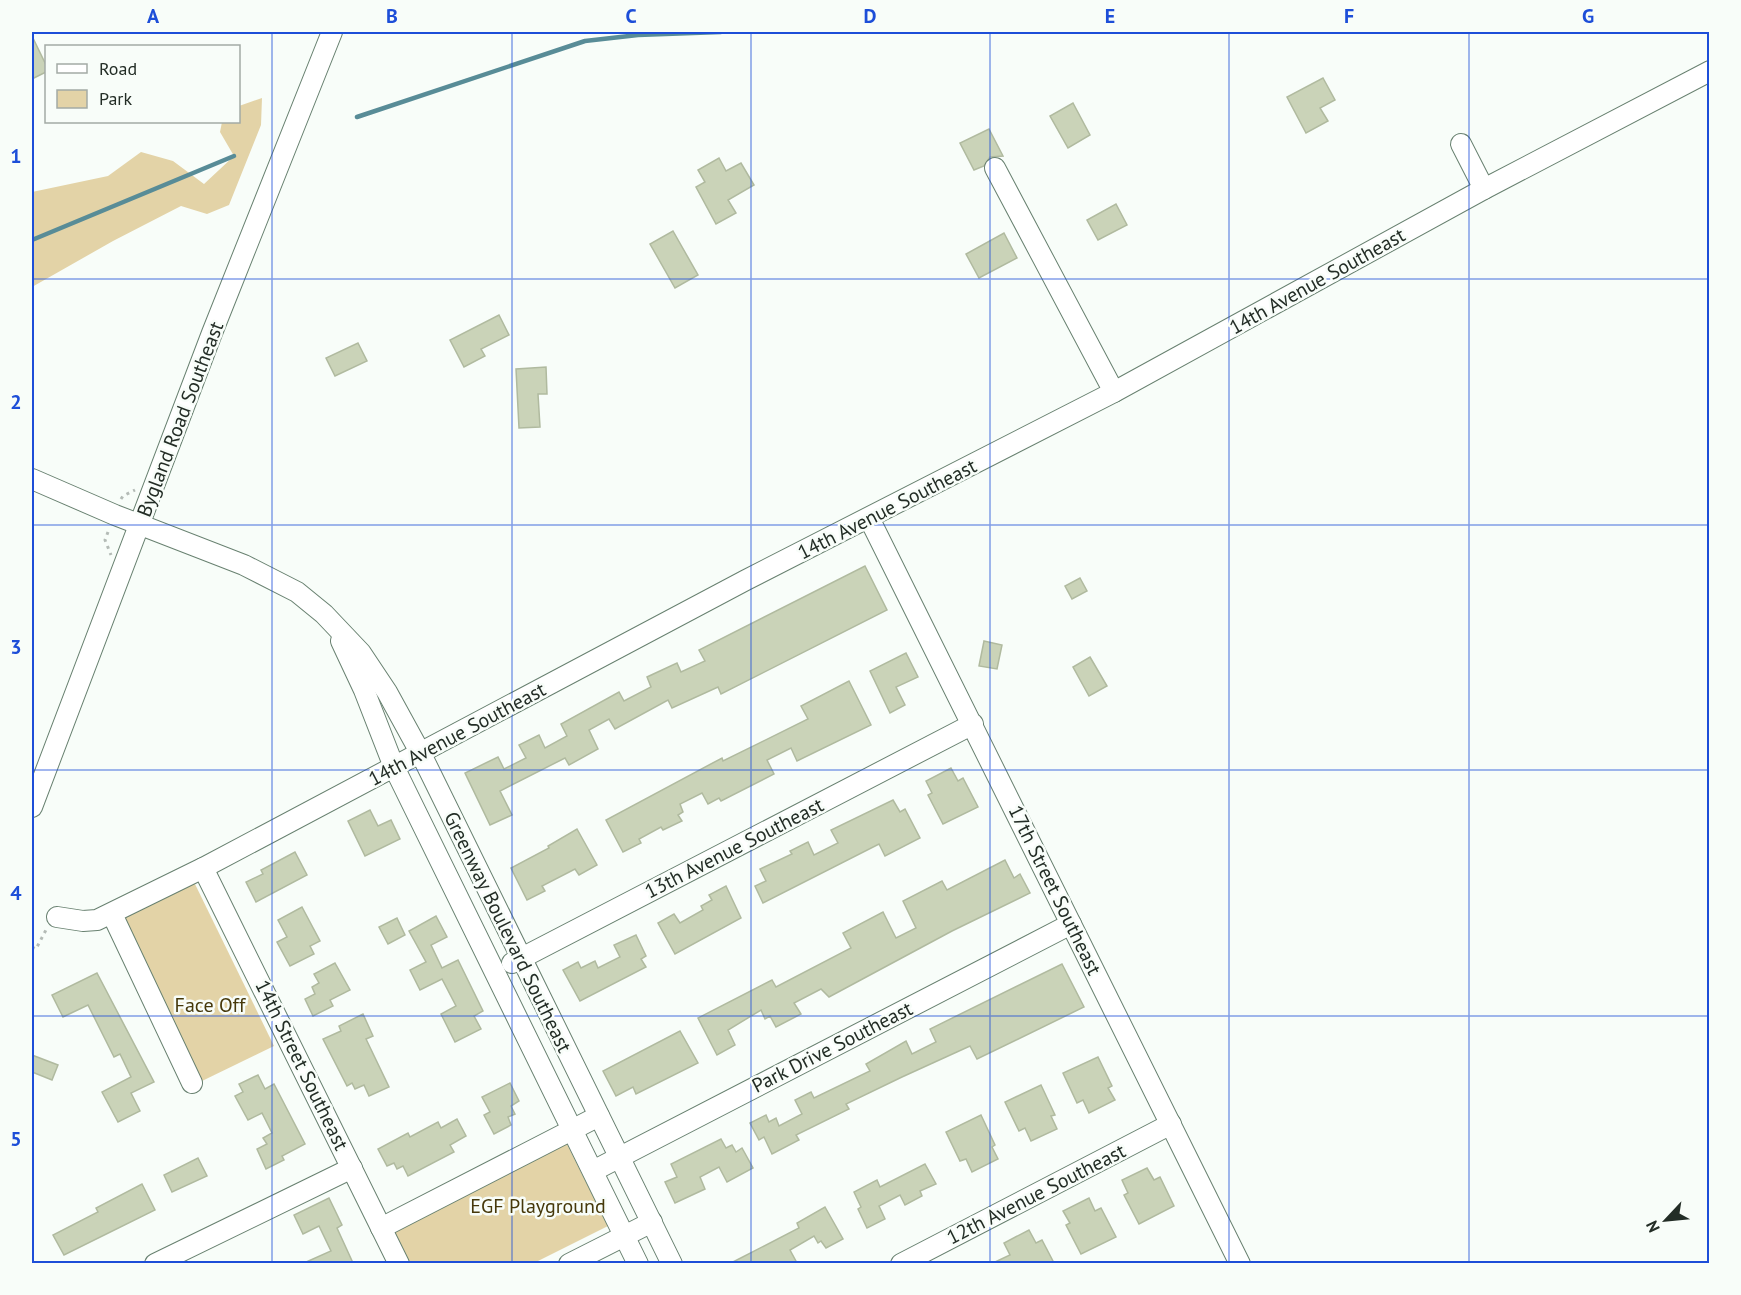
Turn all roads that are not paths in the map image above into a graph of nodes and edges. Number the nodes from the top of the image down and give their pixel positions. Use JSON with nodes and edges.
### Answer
{"nodes":[{"id":1,"x":332,"y":32,"type":"edge"},
{"id":2,"x":1710,"y":72,"type":"edge"},
{"id":3,"x":1461,"y":144,"type":"dead end"},
{"id":4,"x":995,"y":168,"type":"dead end"},
{"id":5,"x":1484,"y":189,"type":"junction"},
{"id":6,"x":1114,"y":392,"type":"junction"},
{"id":7,"x":32,"y":479,"type":"edge"},
{"id":8,"x":869,"y":518,"type":"junction"},
{"id":9,"x":140,"y":525,"type":"junction"},
{"id":10,"x":324,"y":614,"type":"junction"},
{"id":11,"x":973,"y":724,"type":"junction"},
{"id":12,"x":420,"y":754,"type":"junction"},
{"id":13,"x":394,"y":767,"type":"junction"},
{"id":14,"x":32,"y":807,"type":"edge"},
{"id":15,"x":203,"y":868,"type":"junction"},
{"id":16,"x":112,"y":914,"type":"junction"},
{"id":17,"x":57,"y":917,"type":"road end"},
{"id":18,"x":1071,"y":924,"type":"junction"},
{"id":19,"x":521,"y":958,"type":"junction"},
{"id":20,"x":495,"y":972,"type":"junction"},
{"id":21,"x":192,"y":1083,"type":"dead end"},
{"id":22,"x":599,"y":1116,"type":"junction"},
{"id":23,"x":1171,"y":1124,"type":"junction"},
{"id":24,"x":572,"y":1129,"type":"junction"},
{"id":25,"x":620,"y":1157,"type":"junction"},
{"id":26,"x":352,"y":1168,"type":"junction"},
{"id":27,"x":593,"y":1171,"type":"junction"},
{"id":28,"x":652,"y":1222,"type":"junction"},
{"id":29,"x":381,"y":1228,"type":"junction"},
{"id":30,"x":625,"y":1236,"type":"junction"},
{"id":31,"x":155,"y":1263,"type":"edge"},
{"id":32,"x":399,"y":1263,"type":"edge"},
{"id":33,"x":569,"y":1263,"type":"edge"},
{"id":34,"x":639,"y":1263,"type":"edge"},
{"id":35,"x":672,"y":1263,"type":"edge"},
{"id":36,"x":901,"y":1263,"type":"edge"},
{"id":37,"x":1240,"y":1263,"type":"edge"}],
"edges":[{"from":1,"to":9,"type":"street","name":"Bygland Road Southeast"},
{"from":2,"to":5,"type":"street","name":"14th Avenue Southeast"},
{"from":3,"to":5,"type":"street"},
{"from":4,"to":6,"type":"street"},
{"from":5,"to":6,"type":"street","name":"14th Avenue Southeast"},
{"from":6,"to":8,"type":"street","name":"14th Avenue Southeast"},
{"from":7,"to":9,"type":"street","name":"Greenway Boulevard Southeast"},
{"from":8,"to":11,"type":"street","name":"17th Street Southeast"},
{"from":8,"to":12,"type":"street","name":"14th Avenue Southeast"},
{"from":9,"to":10,"type":"street","name":"Greenway Boulevard Southeast"},
{"from":9,"to":14,"type":"street","name":"Bygland Road Southeast"},
{"from":10,"to":12,"type":"street","name":"Greenway Boulevard Southeast"},
{"from":10,"to":13,"type":"street","name":"Greenway Boulevard Southeast"},
{"from":11,"to":18,"type":"street","name":"17th Street Southeast"},
{"from":11,"to":19,"type":"street","name":"13th Avenue Southeast"},
{"from":12,"to":13,"type":"street","name":"14th Avenue Southeast"},
{"from":12,"to":19,"type":"street","name":"Greenway Boulevard Southeast"},
{"from":13,"to":15,"type":"street","name":"14th Avenue Southeast"},
{"from":13,"to":20,"type":"street","name":"Greenway Boulevard Southeast"},
{"from":15,"to":16,"type":"street","name":"14th Avenue Southeast"},
{"from":15,"to":26,"type":"street","name":"14th Street Southeast"},
{"from":16,"to":17,"type":"street","name":"14th Avenue Southeast"},
{"from":16,"to":21,"type":"street"},
{"from":18,"to":23,"type":"street","name":"17th Street Southeast"},
{"from":18,"to":25,"type":"street","name":"Park Drive Southeast"},
{"from":19,"to":20,"type":"street","name":"13th Avenue Southeast"},
{"from":19,"to":22,"type":"street","name":"Greenway Boulevard Southeast"},
{"from":20,"to":24,"type":"street","name":"Greenway Boulevard Southeast"},
{"from":22,"to":24,"type":"street"},
{"from":22,"to":25,"type":"street","name":"Greenway Boulevard Southeast"},
{"from":23,"to":36,"type":"street","name":"12th Avenue Southeast"},
{"from":23,"to":37,"type":"street","name":"17th Street Southeast"},
{"from":24,"to":27,"type":"street","name":"Greenway Boulevard Southeast"},
{"from":24,"to":29,"type":"street"},
{"from":25,"to":27,"type":"street","name":"Park Drive Southeast"},
{"from":25,"to":28,"type":"street","name":"Greenway Boulevard Southeast"},
{"from":26,"to":29,"type":"street","name":"14th Street Southeast"},
{"from":26,"to":31,"type":"street"},
{"from":27,"to":30,"type":"street","name":"Greenway Boulevard Southeast"},
{"from":28,"to":30,"type":"street"},
{"from":28,"to":35,"type":"street","name":"Greenway Boulevard Southeast"},
{"from":29,"to":32,"type":"street","name":"14th Street Southeast"},
{"from":30,"to":33,"type":"street"},
{"from":30,"to":34,"type":"street","name":"Greenway Boulevard Southeast"}]}
